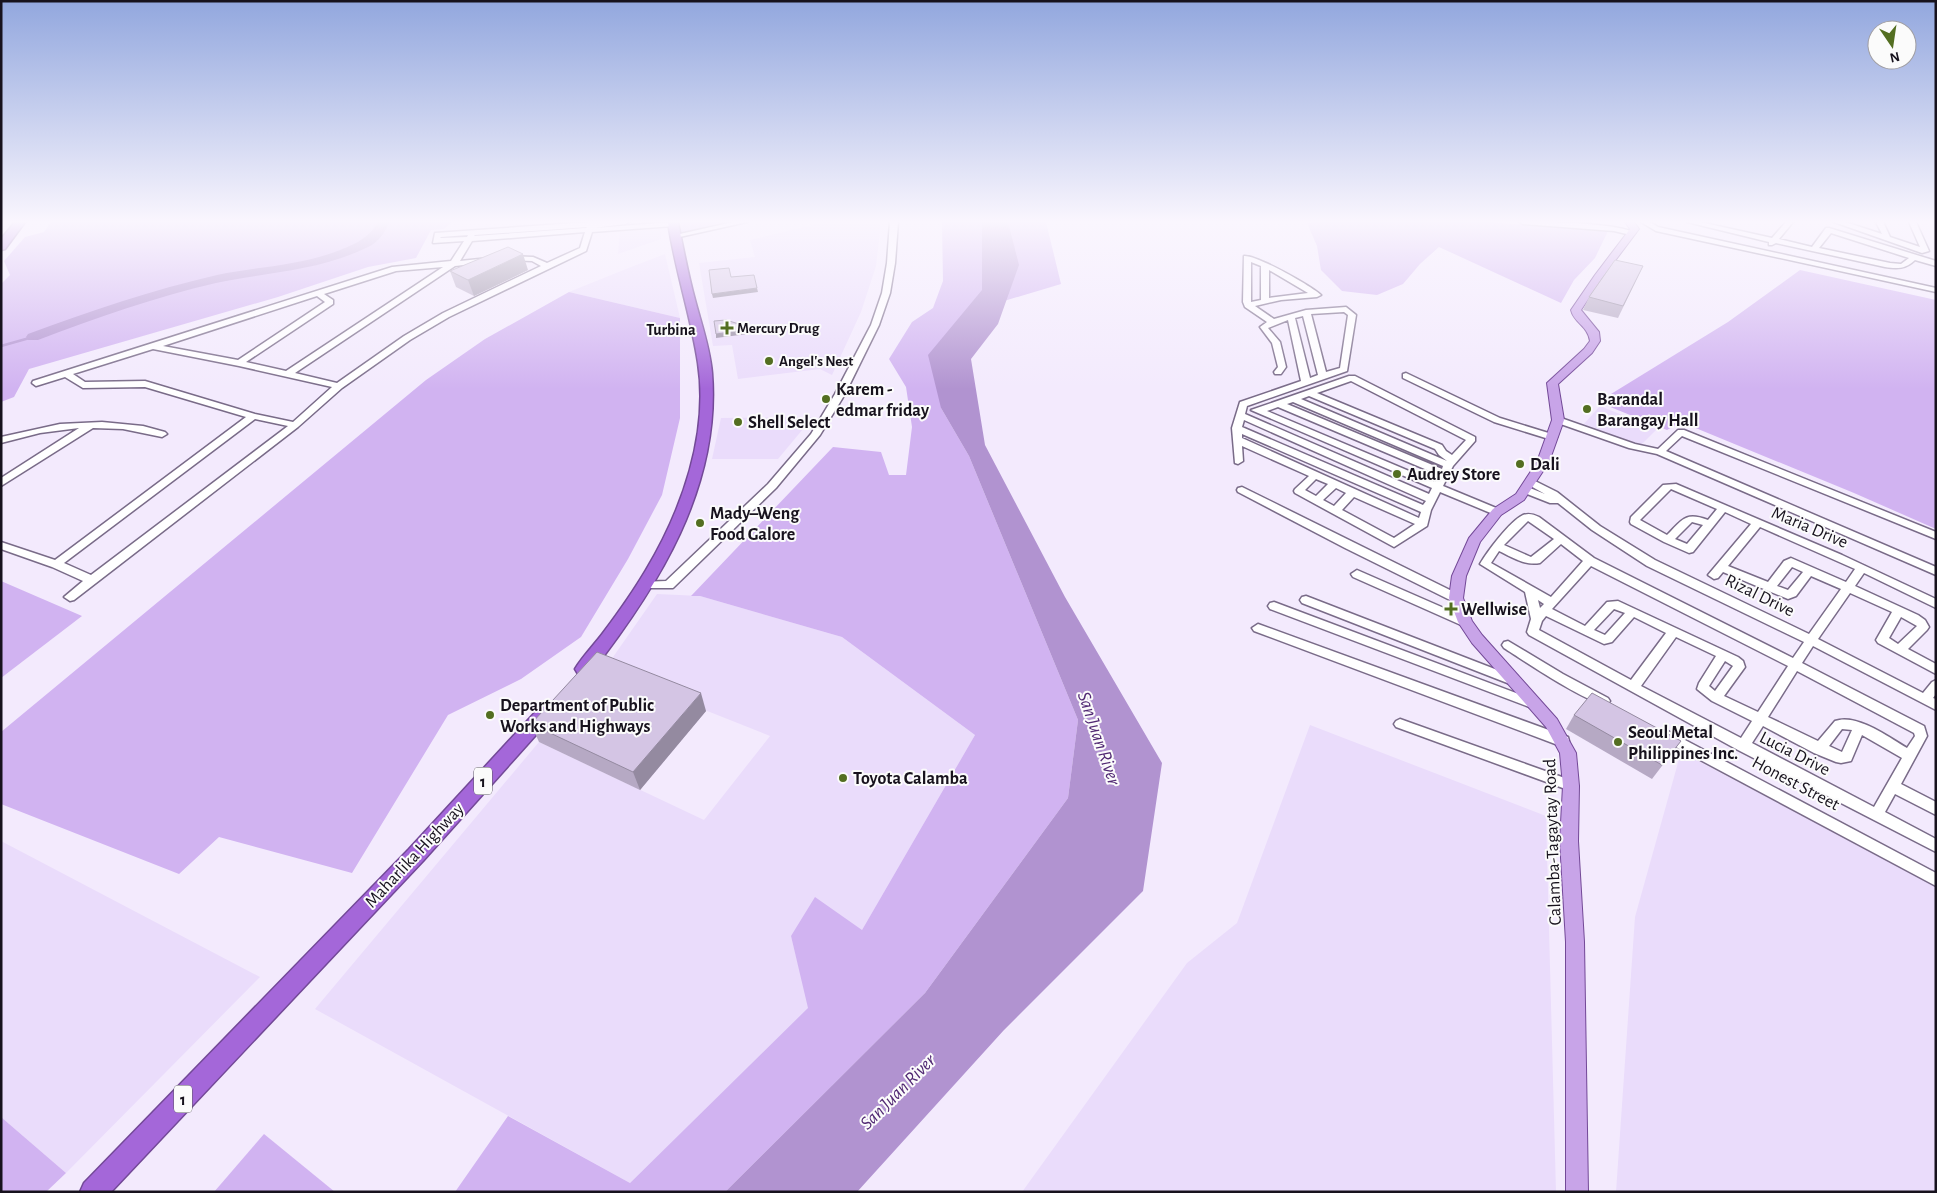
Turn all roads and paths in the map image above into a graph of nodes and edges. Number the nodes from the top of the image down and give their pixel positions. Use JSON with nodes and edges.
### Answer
{"nodes":[{"id":1,"x":369,"y":278,"type":"edge"},
{"id":2,"x":432,"y":278,"type":"edge"},
{"id":3,"x":523,"y":278,"type":"edge"},
{"id":4,"x":685,"y":278,"type":"edge"},
{"id":5,"x":889,"y":278,"type":"edge"},
{"id":6,"x":1248,"y":278,"type":"edge"},
{"id":7,"x":1265,"y":278,"type":"edge"},
{"id":8,"x":1275,"y":278,"type":"edge"},
{"id":9,"x":1598,"y":278,"type":"edge"},
{"id":10,"x":1877,"y":278,"type":"edge"},
{"id":11,"x":1297,"y":283,"type":"junction"},
{"id":12,"x":1281,"y":286,"type":"junction"},
{"id":13,"x":1936,"y":290,"type":"edge"},
{"id":14,"x":319,"y":294,"type":"junction"},
{"id":15,"x":1317,"y":295,"type":"junction"},
{"id":16,"x":1298,"y":297,"type":"junction"},
{"id":17,"x":1266,"y":301,"type":"junction"},
{"id":18,"x":1248,"y":305,"type":"junction"},
{"id":19,"x":1338,"y":308,"type":"junction"},
{"id":20,"x":1306,"y":312,"type":"junction"},
{"id":21,"x":1291,"y":316,"type":"junction"},
{"id":22,"x":1272,"y":322,"type":"junction"},
{"id":23,"x":152,"y":346,"type":"junction"},
{"id":24,"x":238,"y":363,"type":"junction"},
{"id":25,"x":1278,"y":372,"type":"dead end"},
{"id":26,"x":67,"y":374,"type":"junction"},
{"id":27,"x":286,"y":375,"type":"junction"},
{"id":28,"x":1323,"y":376,"type":"junction"},
{"id":29,"x":1406,"y":376,"type":"dead end"},
{"id":30,"x":1306,"y":382,"type":"junction"},
{"id":31,"x":36,"y":383,"type":"dead end"},
{"id":32,"x":339,"y":386,"type":"junction"},
{"id":33,"x":1310,"y":393,"type":"junction"},
{"id":34,"x":1293,"y":399,"type":"junction"},
{"id":35,"x":1243,"y":404,"type":"junction"},
{"id":36,"x":1278,"y":404,"type":"junction"},
{"id":37,"x":1259,"y":411,"type":"junction"},
{"id":38,"x":1240,"y":415,"type":"junction"},
{"id":39,"x":252,"y":416,"type":"junction"},
{"id":40,"x":1558,"y":420,"type":"junction"},
{"id":41,"x":91,"y":425,"type":"junction"},
{"id":42,"x":295,"y":425,"type":"junction"},
{"id":43,"x":1238,"y":428,"type":"junction"},
{"id":44,"x":162,"y":434,"type":"dead end"},
{"id":45,"x":1552,"y":437,"type":"junction"},
{"id":46,"x":1,"y":440,"type":"edge"},
{"id":47,"x":1238,"y":440,"type":"junction"},
{"id":48,"x":1660,"y":452,"type":"junction"},
{"id":49,"x":1238,"y":461,"type":"dead end"},
{"id":50,"x":1449,"y":466,"type":"junction"},
{"id":51,"x":1315,"y":476,"type":"junction"},
{"id":52,"x":1,"y":483,"type":"edge"},
{"id":53,"x":1334,"y":484,"type":"junction"},
{"id":54,"x":1528,"y":486,"type":"junction"},
{"id":55,"x":1438,"y":488,"type":"junction"},
{"id":56,"x":1242,"y":490,"type":"dead end"},
{"id":57,"x":1353,"y":492,"type":"junction"},
{"id":58,"x":1431,"y":499,"type":"junction"},
{"id":59,"x":1316,"y":501,"type":"junction"},
{"id":60,"x":1723,"y":508,"type":"junction"},
{"id":61,"x":1426,"y":510,"type":"junction"},
{"id":62,"x":1335,"y":511,"type":"junction"},
{"id":63,"x":1497,"y":512,"type":"junction"},
{"id":64,"x":1423,"y":524,"type":"junction"},
{"id":65,"x":1710,"y":524,"type":"junction"},
{"id":66,"x":1757,"y":524,"type":"junction"},
{"id":67,"x":1936,"y":536,"type":"edge"},
{"id":68,"x":1560,"y":539,"type":"junction"},
{"id":69,"x":1668,"y":540,"type":"junction"},
{"id":70,"x":1,"y":544,"type":"edge"},
{"id":71,"x":1497,"y":546,"type":"junction"},
{"id":72,"x":1590,"y":561,"type":"junction"},
{"id":73,"x":56,"y":564,"type":"junction"},
{"id":74,"x":1861,"y":569,"type":"junction"},
{"id":75,"x":1810,"y":570,"type":"junction"},
{"id":76,"x":1936,"y":570,"type":"edge"},
{"id":77,"x":1358,"y":574,"type":"dead end"},
{"id":78,"x":91,"y":580,"type":"junction"},
{"id":79,"x":645,"y":585,"type":"junction"},
{"id":80,"x":1847,"y":587,"type":"junction"},
{"id":81,"x":1769,"y":588,"type":"junction"},
{"id":82,"x":1530,"y":591,"type":"junction"},
{"id":83,"x":70,"y":597,"type":"dead end"},
{"id":84,"x":1456,"y":598,"type":"junction"},
{"id":85,"x":1306,"y":600,"type":"dead end"},
{"id":86,"x":1936,"y":604,"type":"edge"},
{"id":87,"x":1274,"y":606,"type":"dead end"},
{"id":88,"x":1549,"y":607,"type":"junction"},
{"id":89,"x":1898,"y":611,"type":"junction"},
{"id":90,"x":1632,"y":612,"type":"junction"},
{"id":91,"x":1537,"y":619,"type":"junction"},
{"id":92,"x":1465,"y":622,"type":"junction"},
{"id":93,"x":1258,"y":628,"type":"dead end"},
{"id":94,"x":1586,"y":632,"type":"junction"},
{"id":95,"x":1674,"y":632,"type":"junction"},
{"id":96,"x":1811,"y":640,"type":"junction"},
{"id":97,"x":1508,"y":645,"type":"dead end"},
{"id":98,"x":1899,"y":650,"type":"junction"},
{"id":99,"x":1723,"y":655,"type":"junction"},
{"id":100,"x":1796,"y":664,"type":"junction"},
{"id":101,"x":1936,"y":670,"type":"edge"},
{"id":102,"x":1515,"y":682,"type":"junction"},
{"id":103,"x":1936,"y":685,"type":"edge"},
{"id":104,"x":1633,"y":687,"type":"junction"},
{"id":105,"x":1716,"y":698,"type":"junction"},
{"id":106,"x":1930,"y":702,"type":"edge"},
{"id":107,"x":1612,"y":705,"type":"edge"},
{"id":108,"x":1537,"y":706,"type":"junction"},
{"id":109,"x":1760,"y":720,"type":"junction"},
{"id":110,"x":1400,"y":724,"type":"dead end"},
{"id":111,"x":1859,"y":728,"type":"junction"},
{"id":112,"x":1656,"y":729,"type":"edge"},
{"id":113,"x":1563,"y":740,"type":"junction"},
{"id":114,"x":1743,"y":746,"type":"junction"},
{"id":115,"x":1819,"y":749,"type":"junction"},
{"id":116,"x":1908,"y":756,"type":"junction"},
{"id":117,"x":1571,"y":786,"type":"junction"},
{"id":118,"x":1893,"y":786,"type":"junction"},
{"id":119,"x":1936,"y":809,"type":"edge"},
{"id":120,"x":1876,"y":815,"type":"junction"},
{"id":121,"x":1936,"y":846,"type":"edge"},
{"id":122,"x":1936,"y":880,"type":"edge"},
{"id":123,"x":93,"y":1192,"type":"edge"},
{"id":124,"x":1577,"y":1192,"type":"edge"}],
"edges":[{"from":1,"to":14,"type":"street"},
{"from":2,"to":27,"type":"street"},
{"from":3,"to":32,"type":"street"},
{"from":4,"to":79,"type":"highway","name":"Maharlika Highway","number":"1"},
{"from":5,"to":79,"type":"street"},
{"from":6,"to":18,"type":"street"},
{"from":7,"to":17,"type":"street"},
{"from":8,"to":12,"type":"street"},
{"from":9,"to":40,"type":"main road"},
{"from":10,"to":13,"type":"street"},
{"from":11,"to":12,"type":"street"},
{"from":11,"to":15,"type":"street"},
{"from":11,"to":16,"type":"street"},
{"from":12,"to":16,"type":"street"},
{"from":12,"to":17,"type":"street"},
{"from":14,"to":23,"type":"street"},
{"from":14,"to":24,"type":"street"},
{"from":15,"to":16,"type":"street"},
{"from":15,"to":19,"type":"street"},
{"from":17,"to":18,"type":"street"},
{"from":18,"to":22,"type":"street"},
{"from":19,"to":20,"type":"street"},
{"from":19,"to":28,"type":"street"},
{"from":20,"to":21,"type":"street"},
{"from":20,"to":28,"type":"street"},
{"from":21,"to":22,"type":"street"},
{"from":21,"to":30,"type":"street"},
{"from":22,"to":25,"type":"street"},
{"from":23,"to":24,"type":"street"},
{"from":23,"to":26,"type":"street"},
{"from":24,"to":27,"type":"street"},
{"from":26,"to":31,"type":"street"},
{"from":26,"to":39,"type":"street"},
{"from":27,"to":32,"type":"street"},
{"from":28,"to":30,"type":"street"},
{"from":29,"to":45,"type":"street"},
{"from":30,"to":35,"type":"street"},
{"from":32,"to":42,"type":"street"},
{"from":33,"to":34,"type":"street"},
{"from":33,"to":50,"type":"street"},
{"from":33,"to":50,"type":"street"},
{"from":34,"to":36,"type":"street"},
{"from":34,"to":50,"type":"street"},
{"from":35,"to":37,"type":"street"},
{"from":35,"to":38,"type":"street"},
{"from":36,"to":37,"type":"street"},
{"from":36,"to":50,"type":"street"},
{"from":37,"to":55,"type":"street"},
{"from":38,"to":43,"type":"street"},
{"from":38,"to":58,"type":"street"},
{"from":39,"to":42,"type":"street"},
{"from":39,"to":73,"type":"street"},
{"from":40,"to":45,"type":"main road"},
{"from":40,"to":48,"type":"street"},
{"from":41,"to":44,"type":"street"},
{"from":41,"to":46,"type":"street"},
{"from":41,"to":52,"type":"street"},
{"from":42,"to":78,"type":"street"},
{"from":43,"to":47,"type":"street"},
{"from":43,"to":61,"type":"street"},
{"from":45,"to":54,"type":"main road"},
{"from":47,"to":49,"type":"street"},
{"from":47,"to":51,"type":"street"},
{"from":48,"to":67,"type":"street"},
{"from":48,"to":76,"type":"street"},
{"from":50,"to":55,"type":"street"},
{"from":51,"to":53,"type":"street"},
{"from":51,"to":59,"type":"street"},
{"from":53,"to":57,"type":"street"},
{"from":53,"to":59,"type":"street"},
{"from":54,"to":63,"type":"main road"},
{"from":54,"to":96,"type":"street","name":"Rizal Drive"},
{"from":55,"to":58,"type":"street"},
{"from":55,"to":63,"type":"street"},
{"from":56,"to":84,"type":"street"},
{"from":57,"to":62,"type":"street"},
{"from":57,"to":64,"type":"street"},
{"from":58,"to":61,"type":"street"},
{"from":59,"to":62,"type":"street"},
{"from":60,"to":65,"type":"street"},
{"from":60,"to":66,"type":"street","name":"Maria Drive"},
{"from":60,"to":69,"type":"street","name":"Maria Drive"},
{"from":61,"to":64,"type":"street"},
{"from":62,"to":64,"type":"street"},
{"from":63,"to":84,"type":"main road"},
{"from":65,"to":69,"type":"street"},
{"from":65,"to":69,"type":"street"},
{"from":66,"to":74,"type":"street","name":"Maria Drive"},
{"from":66,"to":81,"type":"street"},
{"from":68,"to":71,"type":"street"},
{"from":68,"to":71,"type":"street"},
{"from":68,"to":72,"type":"street"},
{"from":70,"to":73,"type":"street"},
{"from":71,"to":82,"type":"street"},
{"from":72,"to":88,"type":"street"},
{"from":72,"to":100,"type":"street"},
{"from":73,"to":78,"type":"street"},
{"from":74,"to":80,"type":"street"},
{"from":74,"to":86,"type":"street","name":"Maria Drive"},
{"from":75,"to":80,"type":"street"},
{"from":75,"to":81,"type":"street"},
{"from":75,"to":81,"type":"street"},
{"from":77,"to":92,"type":"street"},
{"from":78,"to":83,"type":"street"},
{"from":79,"to":123,"type":"highway","name":"Maharlika Highway","number":"1"},
{"from":80,"to":89,"type":"street"},
{"from":80,"to":96,"type":"street"},
{"from":82,"to":88,"type":"street"},
{"from":82,"to":91,"type":"street"},
{"from":84,"to":92,"type":"main road","name":"Calamba-Tagaytay Road"},
{"from":85,"to":102,"type":"street"},
{"from":87,"to":108,"type":"street"},
{"from":88,"to":91,"type":"street"},
{"from":88,"to":94,"type":"street"},
{"from":89,"to":98,"type":"street"},
{"from":89,"to":98,"type":"street"},
{"from":90,"to":94,"type":"street"},
{"from":90,"to":94,"type":"street"},
{"from":90,"to":95,"type":"street"},
{"from":91,"to":104,"type":"street","name":"Lucia Drive"},
{"from":92,"to":102,"type":"main road","name":"Calamba-Tagaytay Road"},
{"from":93,"to":113,"type":"street"},
{"from":95,"to":99,"type":"street"},
{"from":95,"to":104,"type":"street"},
{"from":96,"to":100,"type":"street"},
{"from":96,"to":106,"type":"street","name":"Rizal Drive"},
{"from":97,"to":107,"type":"street"},
{"from":98,"to":101,"type":"street"},
{"from":99,"to":105,"type":"street"},
{"from":99,"to":105,"type":"street"},
{"from":100,"to":109,"type":"street"},
{"from":100,"to":116,"type":"street"},
{"from":102,"to":108,"type":"main road","name":"Calamba-Tagaytay Road"},
{"from":103,"to":106,"type":"street"},
{"from":104,"to":114,"type":"street","name":"Lucia Drive"},
{"from":105,"to":109,"type":"street"},
{"from":108,"to":113,"type":"main road","name":"Calamba-Tagaytay Road"},
{"from":109,"to":114,"type":"street"},
{"from":109,"to":115,"type":"street"},
{"from":110,"to":117,"type":"street"},
{"from":111,"to":115,"type":"street"},
{"from":111,"to":115,"type":"street"},
{"from":111,"to":116,"type":"street"},
{"from":112,"to":122,"type":"street","name":"Honest Street"},
{"from":113,"to":117,"type":"main road","name":"Calamba-Tagaytay Road"},
{"from":114,"to":120,"type":"street","name":"Lucia Drive"},
{"from":116,"to":118,"type":"street"},
{"from":117,"to":124,"type":"main road","name":"Calamba-Tagaytay Road"},
{"from":118,"to":119,"type":"street"},
{"from":118,"to":120,"type":"street"},
{"from":120,"to":121,"type":"street","name":"Lucia Drive"}]}
